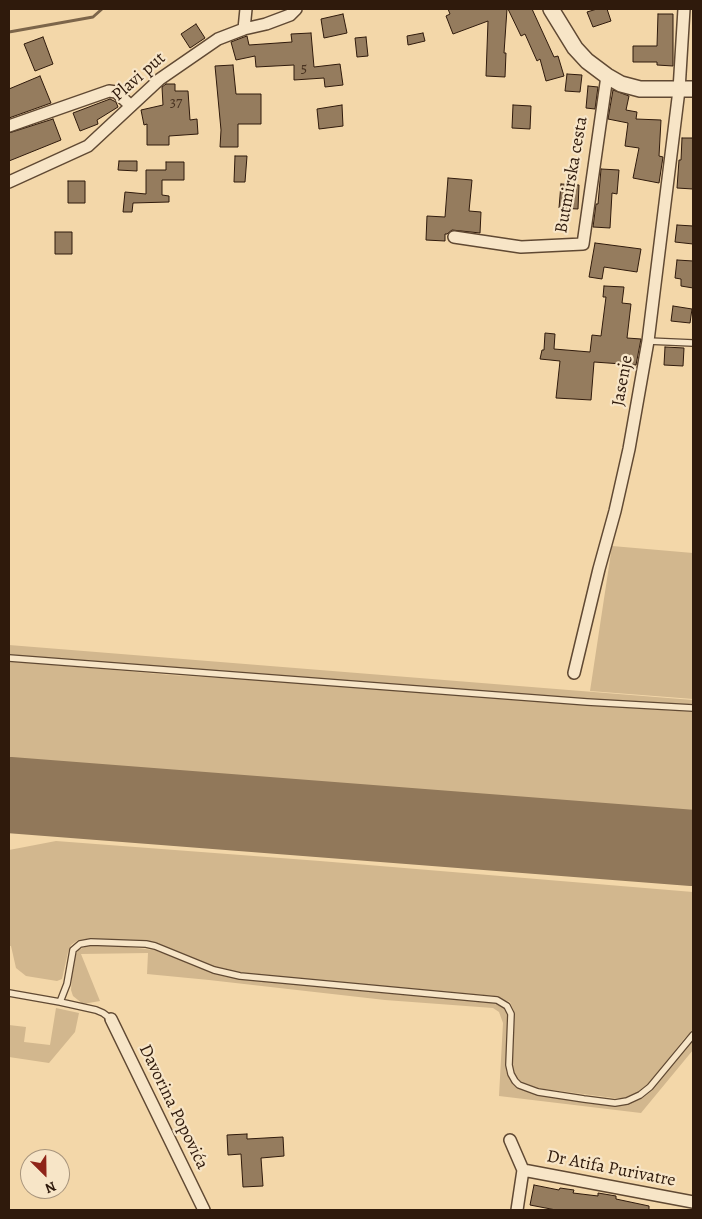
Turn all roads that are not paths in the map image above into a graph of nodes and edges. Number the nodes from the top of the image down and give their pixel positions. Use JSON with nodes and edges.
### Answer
{"nodes":[{"id":1,"x":246,"y":9,"type":"edge"},
{"id":2,"x":296,"y":9,"type":"edge"},
{"id":3,"x":551,"y":9,"type":"edge"},
{"id":4,"x":684,"y":9,"type":"edge"},
{"id":5,"x":244,"y":29,"type":"junction"},
{"id":6,"x":607,"y":76,"type":"junction"},
{"id":7,"x":686,"y":90,"type":"edge"},
{"id":8,"x":131,"y":106,"type":"junction"},
{"id":9,"x":9,"y":126,"type":"edge"},
{"id":10,"x":9,"y":182,"type":"edge"},
{"id":11,"x":454,"y":237,"type":"dead end"},
{"id":12,"x":648,"y":341,"type":"junction"},
{"id":13,"x":693,"y":343,"type":"edge"},
{"id":14,"x":9,"y":658,"type":"edge"},
{"id":15,"x":574,"y":673,"type":"dead end"},
{"id":16,"x":693,"y":708,"type":"edge"},
{"id":17,"x":9,"y":994,"type":"edge"},
{"id":18,"x":60,"y":1002,"type":"junction"},
{"id":19,"x":112,"y":1020,"type":"joint"},
{"id":20,"x":693,"y":1035,"type":"edge"},
{"id":21,"x":510,"y":1140,"type":"dead end"},
{"id":22,"x":523,"y":1170,"type":"junction"},
{"id":23,"x":693,"y":1202,"type":"edge"},
{"id":24,"x":204,"y":1210,"type":"edge"},
{"id":25,"x":517,"y":1210,"type":"edge"}],
"edges":[{"from":1,"to":5,"type":"street"},
{"from":2,"to":5,"type":"street","name":"Plavi put"},
{"from":3,"to":6,"type":"street"},
{"from":4,"to":7,"type":"street","name":"Jasenje"},
{"from":5,"to":8,"type":"street","name":"Plavi put"},
{"from":6,"to":7,"type":"street"},
{"from":6,"to":11,"type":"street","name":"Butmirska cesta"},
{"from":7,"to":12,"type":"street","name":"Jasenje"},
{"from":8,"to":9,"type":"street"},
{"from":8,"to":10,"type":"street","name":"Plavi put"},
{"from":12,"to":13,"type":"lane"},
{"from":12,"to":15,"type":"street","name":"Jasenje"},
{"from":14,"to":16,"type":"lane"},
{"from":17,"to":18,"type":"lane"},
{"from":18,"to":19,"type":"lane"},
{"from":18,"to":20,"type":"lane"},
{"from":19,"to":24,"type":"street","name":"Davorina Popovića"},
{"from":21,"to":22,"type":"street","name":"Dr Atifa Purivatre"},
{"from":22,"to":23,"type":"street","name":"Dr Atifa Purivatre"},
{"from":22,"to":25,"type":"street","name":"Dr Atifa Purivatre"}]}
